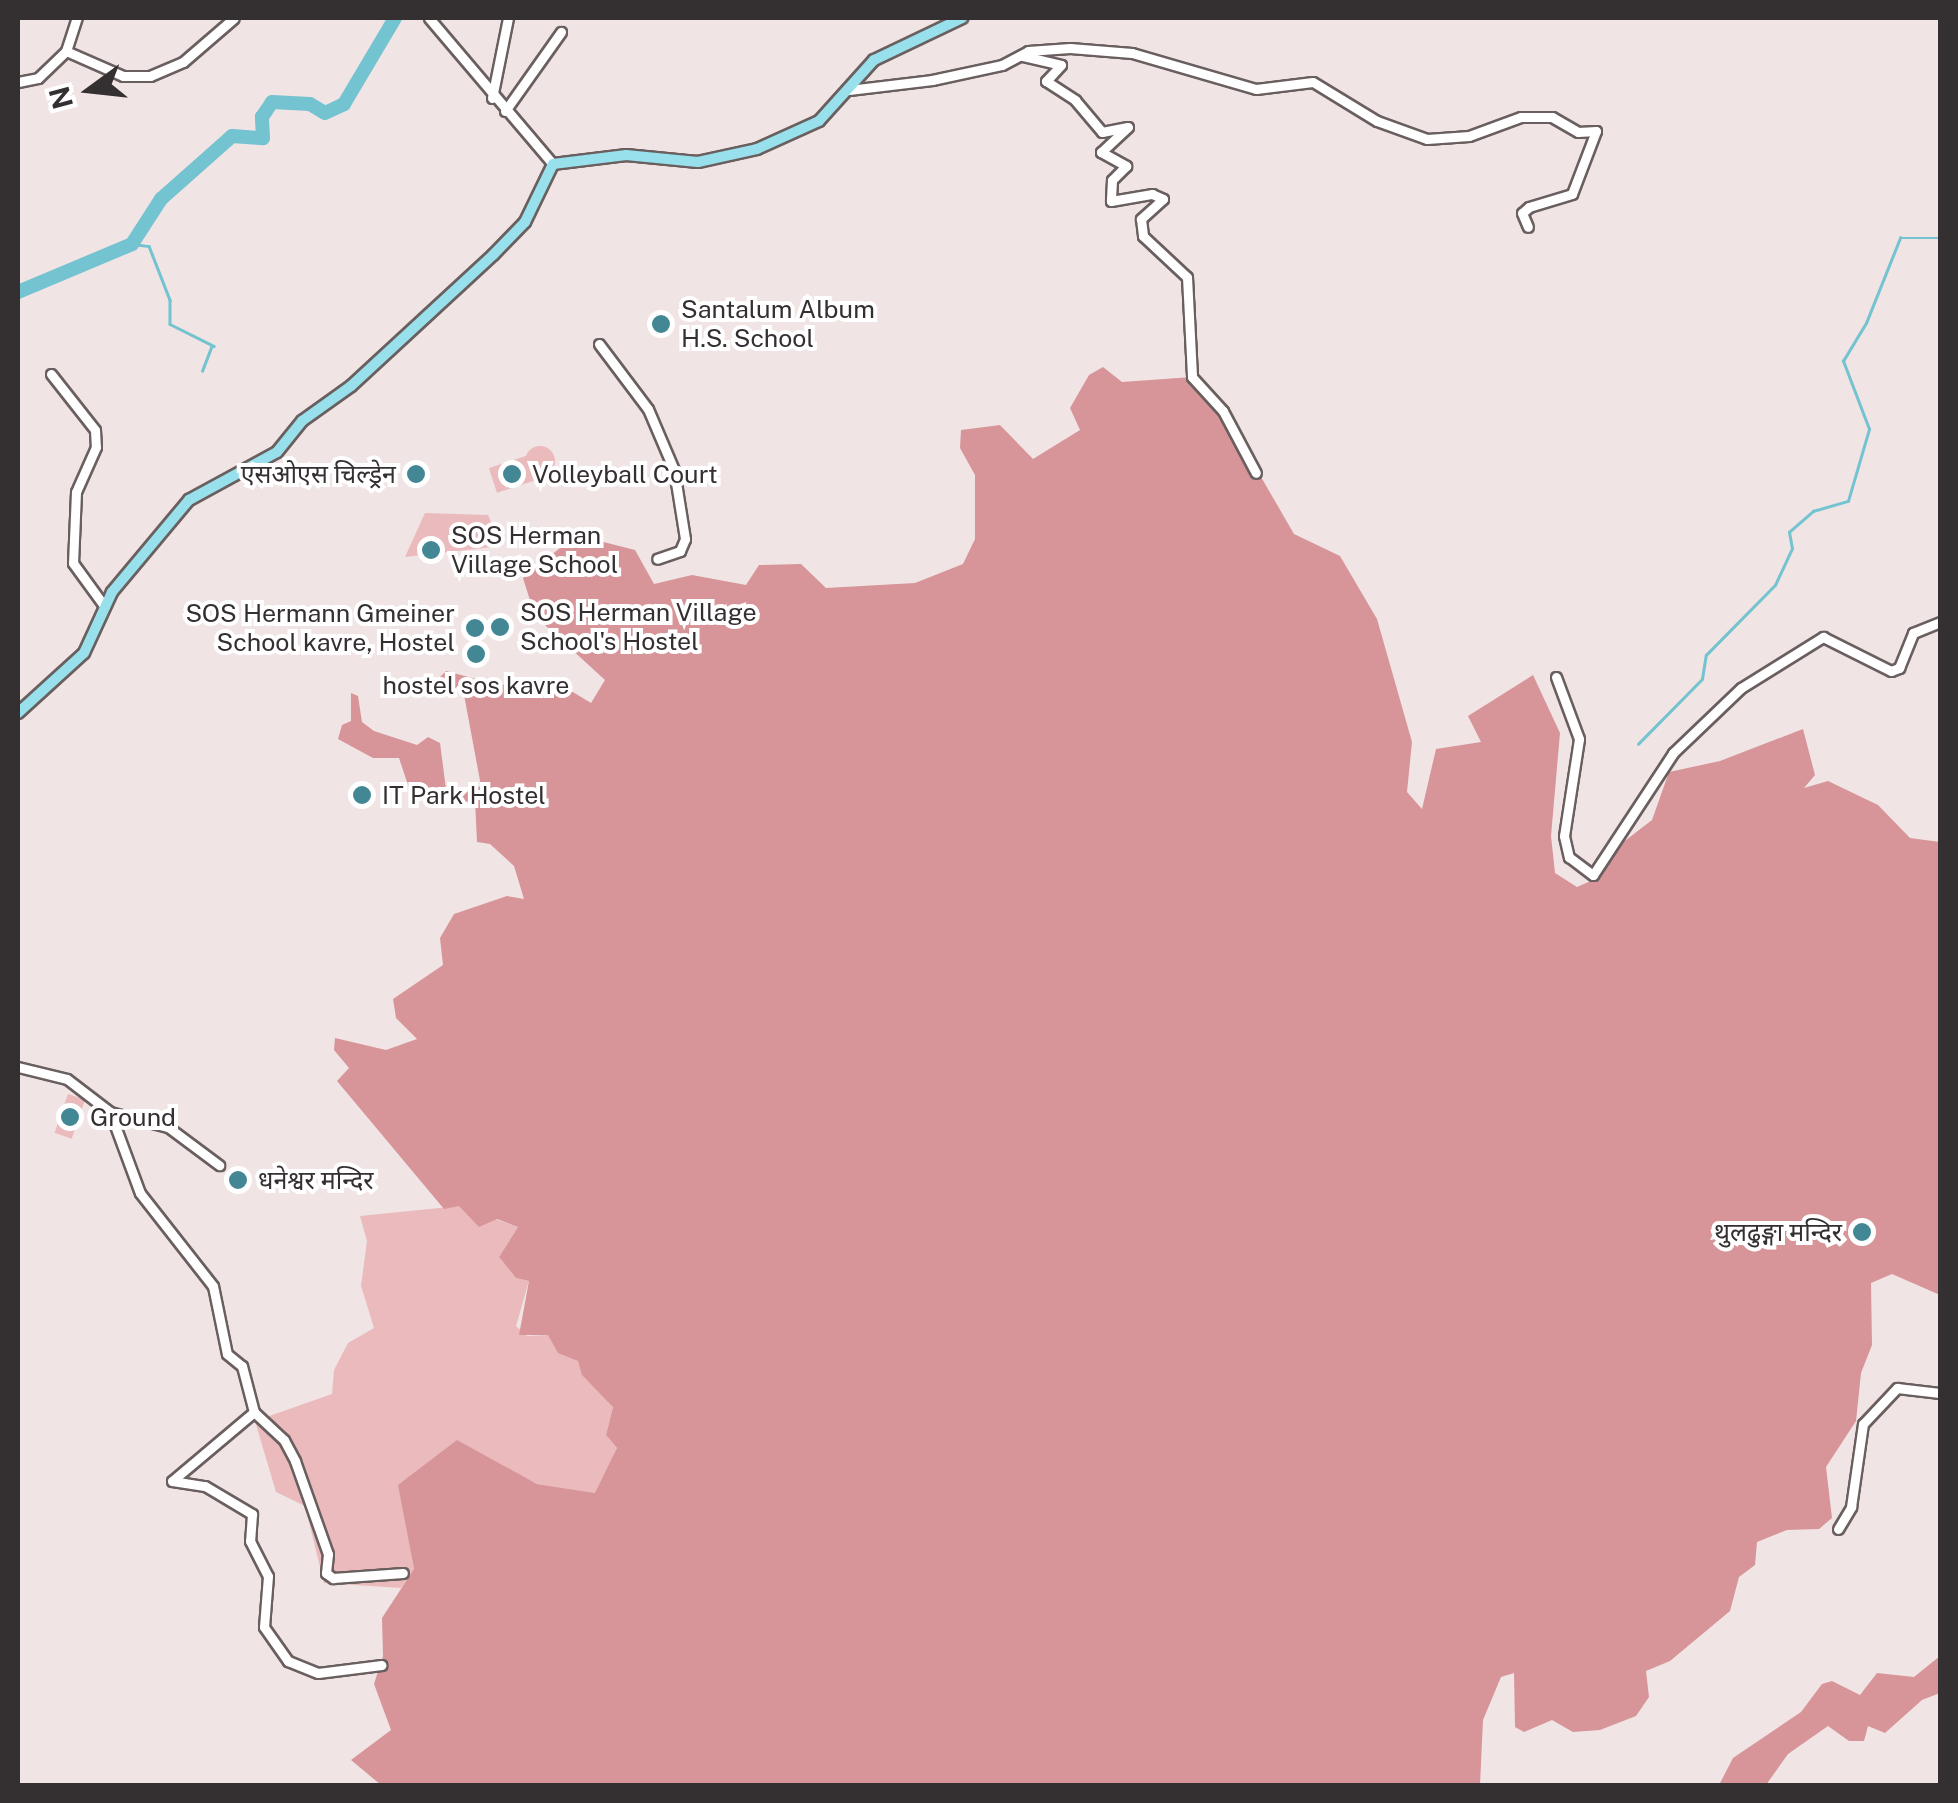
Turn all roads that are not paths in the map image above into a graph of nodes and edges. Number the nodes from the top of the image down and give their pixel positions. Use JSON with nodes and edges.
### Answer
{"nodes":[{"id":1,"x":77,"y":18,"type":"edge"},
{"id":2,"x":234,"y":18,"type":"edge"},
{"id":3,"x":429,"y":18,"type":"edge"},
{"id":4,"x":508,"y":18,"type":"edge"},
{"id":5,"x":962,"y":18,"type":"edge"},
{"id":6,"x":561,"y":32,"type":"dead end"},
{"id":7,"x":66,"y":52,"type":"junction"},
{"id":8,"x":1020,"y":56,"type":"junction"},
{"id":9,"x":18,"y":82,"type":"edge"},
{"id":10,"x":849,"y":90,"type":"junction"},
{"id":11,"x":492,"y":99,"type":"junction"},
{"id":12,"x":505,"y":110,"type":"junction"},
{"id":13,"x":553,"y":164,"type":"junction"},
{"id":14,"x":1528,"y":227,"type":"dead end"},
{"id":15,"x":600,"y":344,"type":"dead end"},
{"id":16,"x":51,"y":374,"type":"dead end"},
{"id":17,"x":1256,"y":472,"type":"dead end"},
{"id":18,"x":657,"y":560,"type":"dead end"},
{"id":19,"x":104,"y":607,"type":"junction"},
{"id":20,"x":1940,"y":622,"type":"edge"},
{"id":21,"x":1556,"y":677,"type":"dead end"},
{"id":22,"x":18,"y":713,"type":"edge"},
{"id":23,"x":18,"y":1067,"type":"edge"},
{"id":24,"x":110,"y":1112,"type":"junction"},
{"id":25,"x":220,"y":1165,"type":"dead end"},
{"id":26,"x":1940,"y":1393,"type":"edge"},
{"id":27,"x":254,"y":1412,"type":"junction"},
{"id":28,"x":1838,"y":1529,"type":"dead end"},
{"id":29,"x":403,"y":1573,"type":"dead end"},
{"id":30,"x":382,"y":1665,"type":"dead end"}],
"edges":[{"from":1,"to":7,"type":"street"},
{"from":2,"to":7,"type":"street"},
{"from":3,"to":11,"type":"street"},
{"from":4,"to":11,"type":"street"},
{"from":5,"to":10,"type":"main road"},
{"from":6,"to":12,"type":"street"},
{"from":7,"to":9,"type":"street"},
{"from":8,"to":10,"type":"street"},
{"from":8,"to":14,"type":"street"},
{"from":8,"to":17,"type":"street"},
{"from":10,"to":13,"type":"main road"},
{"from":11,"to":12,"type":"street"},
{"from":12,"to":13,"type":"street"},
{"from":13,"to":19,"type":"main road"},
{"from":15,"to":18,"type":"street"},
{"from":16,"to":19,"type":"street"},
{"from":19,"to":22,"type":"main road"},
{"from":20,"to":21,"type":"street"},
{"from":23,"to":24,"type":"street"},
{"from":24,"to":25,"type":"street"},
{"from":24,"to":27,"type":"street"},
{"from":26,"to":28,"type":"street"},
{"from":27,"to":29,"type":"street"},
{"from":27,"to":30,"type":"street"}]}
